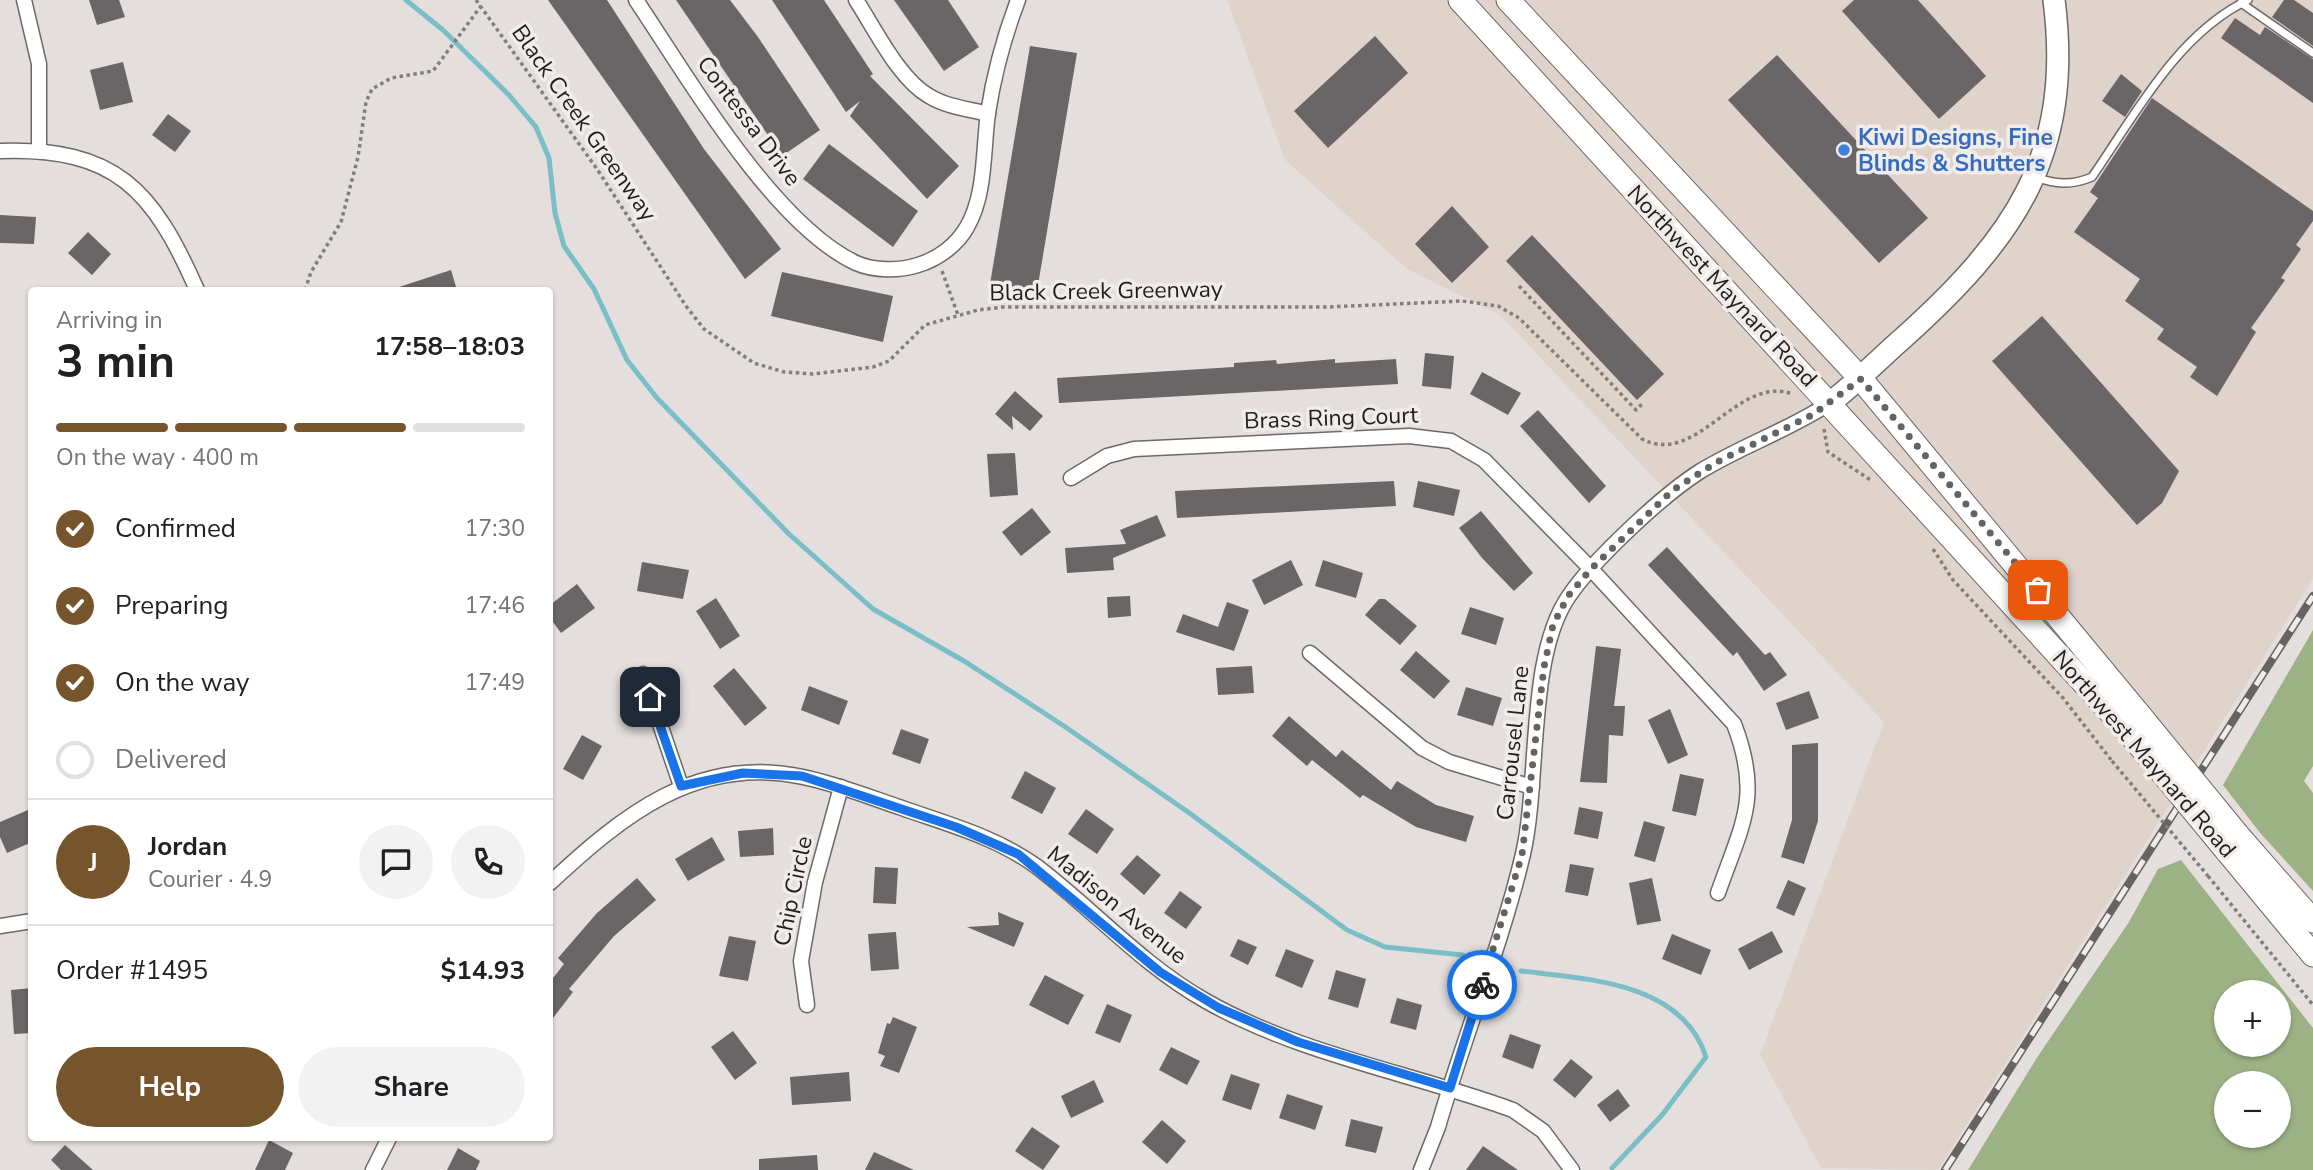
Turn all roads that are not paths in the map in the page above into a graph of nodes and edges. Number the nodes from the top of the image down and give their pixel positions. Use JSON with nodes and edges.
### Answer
{"nodes":[{"id":1,"x":23,"y":0,"type":"edge"},
{"id":2,"x":636,"y":0,"type":"edge"},
{"id":3,"x":856,"y":0,"type":"edge"},
{"id":4,"x":1018,"y":0,"type":"edge"},
{"id":5,"x":1460,"y":0,"type":"edge"},
{"id":6,"x":1508,"y":0,"type":"edge"},
{"id":7,"x":2054,"y":0,"type":"edge"},
{"id":8,"x":2245,"y":2,"type":"edge"},
{"id":9,"x":2313,"y":53,"type":"edge"},
{"id":10,"x":988,"y":114,"type":"junction"},
{"id":11,"x":0,"y":150,"type":"edge"},
{"id":12,"x":40,"y":151,"type":"junction"},
{"id":13,"x":2034,"y":177,"type":"junction"},
{"id":14,"x":196,"y":287,"type":"edge"},
{"id":15,"x":1861,"y":379,"type":"junction"},
{"id":16,"x":1830,"y":403,"type":"junction"},
{"id":17,"x":1071,"y":478,"type":"dead end"},
{"id":18,"x":1591,"y":569,"type":"junction"},
{"id":19,"x":1310,"y":653,"type":"dead end"},
{"id":20,"x":643,"y":674,"type":"dead end"},
{"id":21,"x":2132,"y":721,"type":"junction"},
{"id":22,"x":681,"y":786,"type":"junction"},
{"id":23,"x":841,"y":787,"type":"junction"},
{"id":24,"x":1532,"y":787,"type":"junction"},
{"id":25,"x":2231,"y":842,"type":"junction"},
{"id":26,"x":553,"y":880,"type":"edge"},
{"id":27,"x":1718,"y":892,"type":"dead end"},
{"id":28,"x":2313,"y":921,"type":"edge"},
{"id":29,"x":28,"y":922,"type":"edge"},
{"id":30,"x":0,"y":926,"type":"edge"},
{"id":31,"x":2313,"y":955,"type":"edge"},
{"id":32,"x":807,"y":1005,"type":"dead end"},
{"id":33,"x":1450,"y":1088,"type":"junction"},
{"id":34,"x":387,"y":1141,"type":"edge"},
{"id":35,"x":373,"y":1170,"type":"edge"},
{"id":36,"x":1421,"y":1170,"type":"edge"},
{"id":37,"x":1572,"y":1170,"type":"edge"}],
"edges":[{"from":1,"to":12,"type":"street"},
{"from":2,"to":10,"type":"street","name":"Contessa Drive"},
{"from":3,"to":10,"type":"street"},
{"from":4,"to":10,"type":"street","name":"Contessa Drive"},
{"from":5,"to":16,"type":"main road","name":"Northwest Maynard Road"},
{"from":6,"to":15,"type":"main road","name":"Northwest Maynard Road"},
{"from":7,"to":13,"type":"street"},
{"from":8,"to":9,"type":"lane"},
{"from":8,"to":13,"type":"lane"},
{"from":11,"to":12,"type":"street"},
{"from":12,"to":14,"type":"street"},
{"from":13,"to":15,"type":"street"},
{"from":15,"to":16,"type":"street"},
{"from":15,"to":21,"type":"main road","name":"Northwest Maynard Road"},
{"from":16,"to":18,"type":"street","name":"Carrousel Lane"},
{"from":16,"to":21,"type":"main road","name":"Northwest Maynard Road"},
{"from":17,"to":18,"type":"street","name":"Brass Ring Court"},
{"from":18,"to":24,"type":"street","name":"Carrousel Lane"},
{"from":18,"to":27,"type":"street","name":"Brass Ring Court"},
{"from":19,"to":24,"type":"street"},
{"from":20,"to":22,"type":"street"},
{"from":21,"to":25,"type":"main road","name":"Northwest Maynard Road","bridge":true},
{"from":22,"to":23,"type":"street","name":"Madison Avenue"},
{"from":22,"to":26,"type":"street","name":"Madison Avenue"},
{"from":23,"to":32,"type":"street","name":"Chip Circle"},
{"from":23,"to":33,"type":"street","name":"Madison Avenue"},
{"from":24,"to":33,"type":"street","name":"Carrousel Lane"},
{"from":25,"to":28,"type":"main road","name":"Northwest Maynard Road"},
{"from":25,"to":31,"type":"main road","name":"Northwest Maynard Road"},
{"from":29,"to":30,"type":"street"},
{"from":33,"to":36,"type":"street","name":"Carrousel Lane"},
{"from":33,"to":37,"type":"street","name":"Madison Avenue"},
{"from":34,"to":35,"type":"street"}]}
